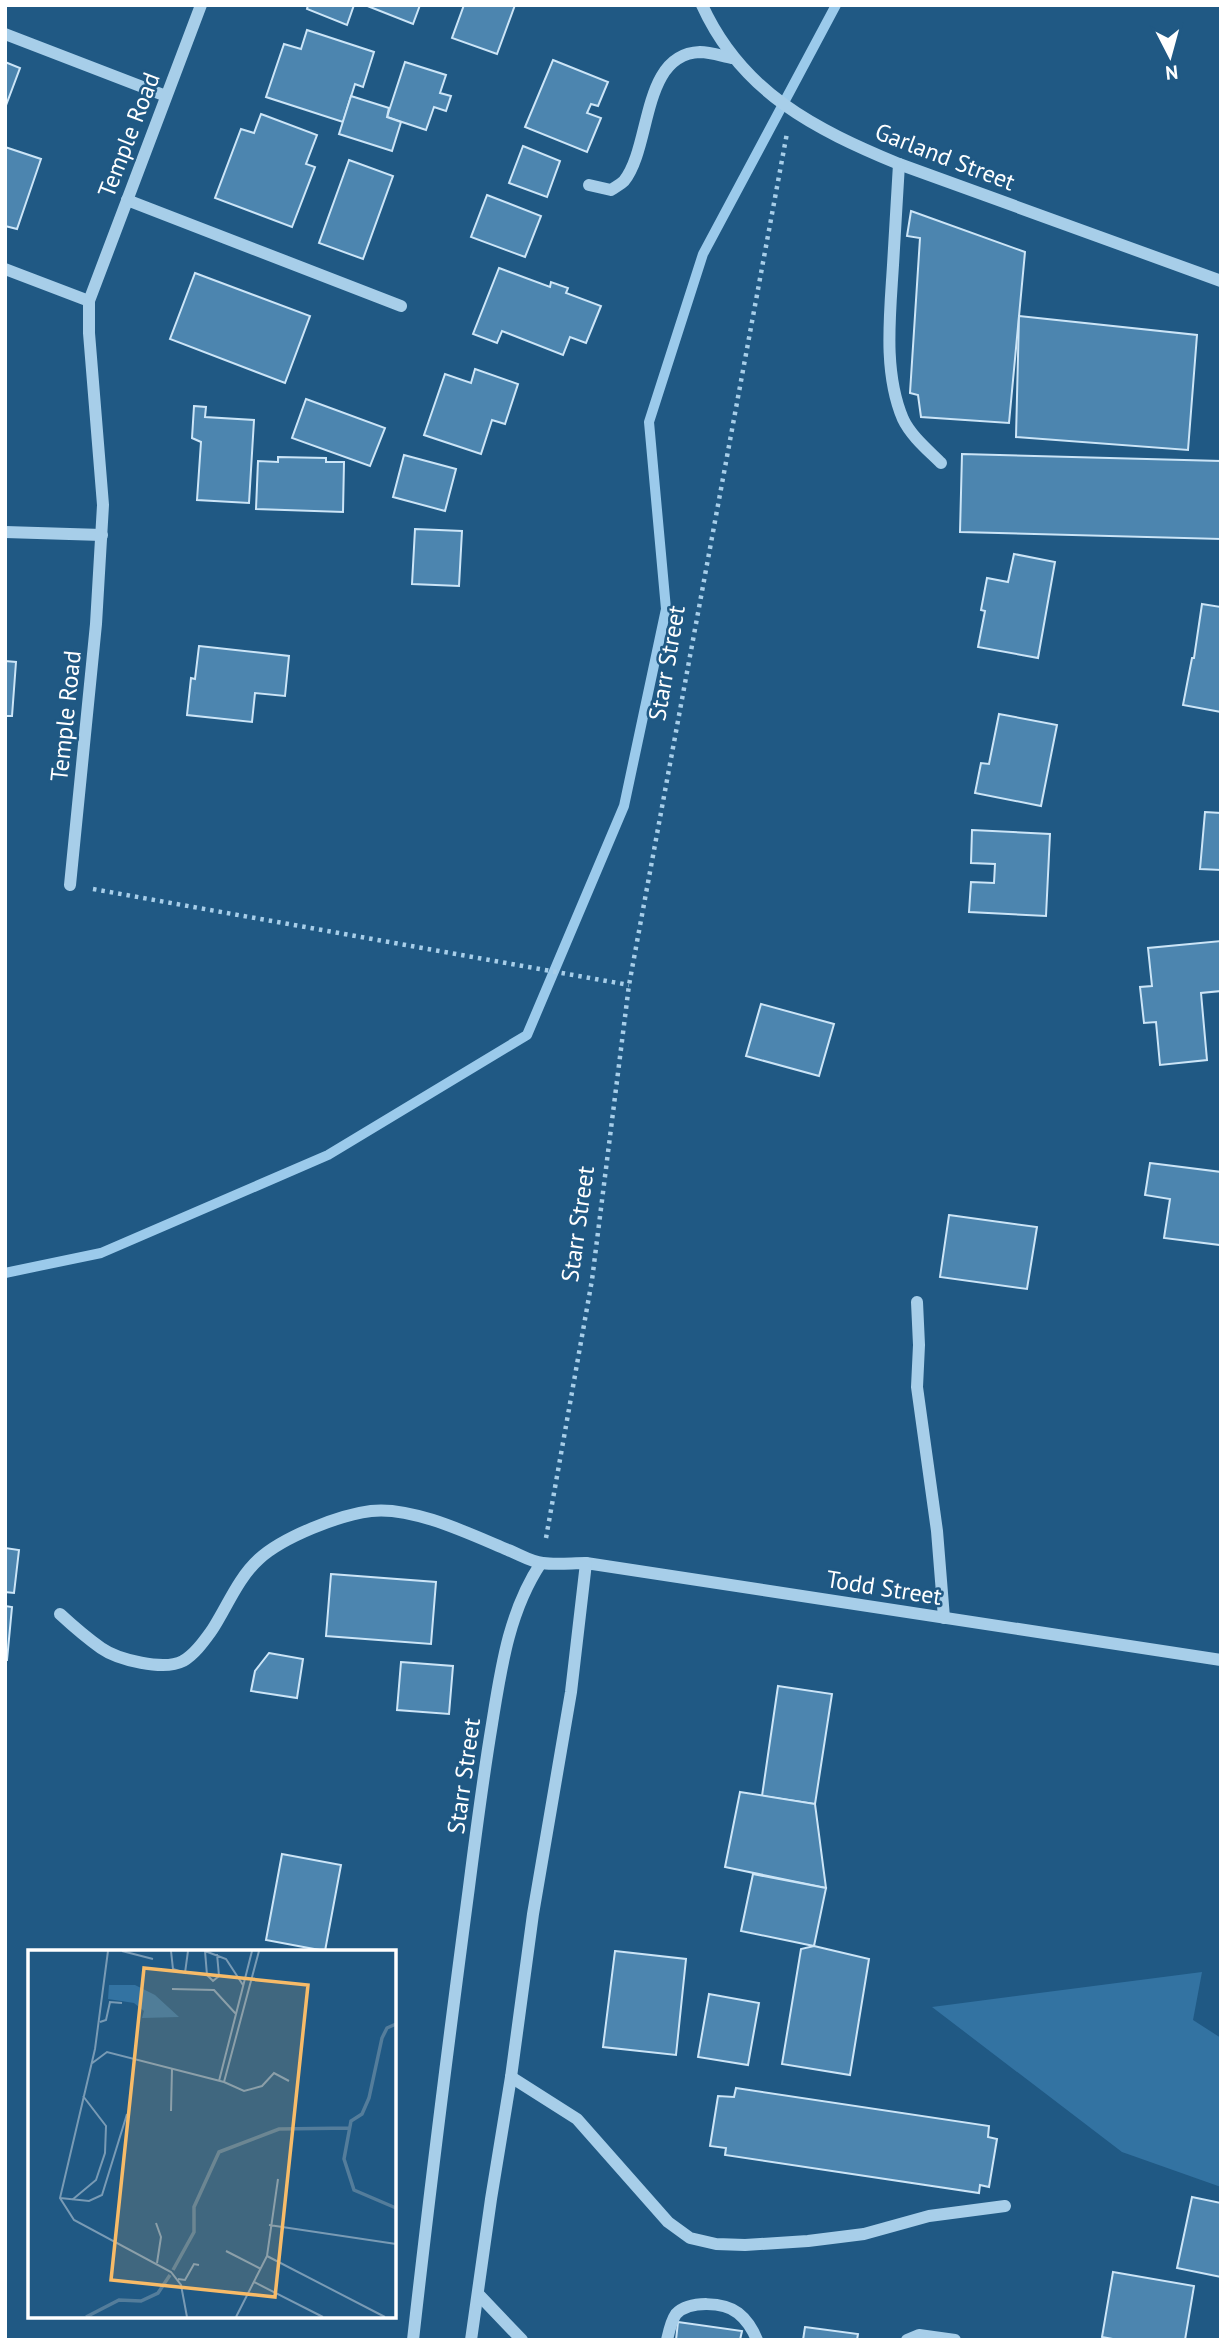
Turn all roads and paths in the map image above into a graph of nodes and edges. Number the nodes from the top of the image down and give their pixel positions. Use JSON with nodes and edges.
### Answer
{"nodes":[{"id":1,"x":201,"y":5,"type":"edge"},
{"id":2,"x":702,"y":5,"type":"edge"},
{"id":3,"x":5,"y":34,"type":"edge"},
{"id":4,"x":732,"y":58,"type":"junction"},
{"id":5,"x":166,"y":96,"type":"junction"},
{"id":6,"x":790,"y":110,"type":"junction"},
{"id":7,"x":899,"y":164,"type":"junction"},
{"id":8,"x":589,"y":185,"type":"dead end"},
{"id":9,"x":127,"y":200,"type":"junction"},
{"id":10,"x":5,"y":269,"type":"edge"},
{"id":11,"x":1221,"y":281,"type":"edge"},
{"id":12,"x":89,"y":301,"type":"junction"},
{"id":13,"x":401,"y":306,"type":"dead end"},
{"id":14,"x":942,"y":463,"type":"dead end"},
{"id":15,"x":5,"y":532,"type":"edge"},
{"id":16,"x":102,"y":535,"type":"junction"},
{"id":17,"x":71,"y":885,"type":"joint"},
{"id":18,"x":629,"y":985,"type":"junction"},
{"id":19,"x":917,"y":1302,"type":"dead end"},
{"id":20,"x":541,"y":1563,"type":"junction"},
{"id":21,"x":586,"y":1563,"type":"junction"},
{"id":22,"x":60,"y":1615,"type":"dead end"},
{"id":23,"x":944,"y":1618,"type":"junction"},
{"id":24,"x":1221,"y":1660,"type":"edge"},
{"id":25,"x":511,"y":2077,"type":"junction"},
{"id":26,"x":1004,"y":2206,"type":"dead end"},
{"id":27,"x":479,"y":2295,"type":"junction"},
{"id":28,"x":413,"y":2340,"type":"edge"},
{"id":29,"x":471,"y":2340,"type":"edge"},
{"id":30,"x":523,"y":2340,"type":"edge"},
{"id":31,"x":667,"y":2340,"type":"edge"},
{"id":32,"x":757,"y":2340,"type":"edge"},
{"id":33,"x":907,"y":2340,"type":"edge"},
{"id":34,"x":955,"y":2340,"type":"edge"}],
"edges":[{"from":1,"to":5,"type":"street","name":"Temple Road"},
{"from":2,"to":4,"type":"street","name":"Garland Street"},
{"from":3,"to":5,"type":"street"},
{"from":4,"to":6,"type":"street","name":"Garland Street"},
{"from":4,"to":8,"type":"street"},
{"from":5,"to":9,"type":"street","name":"Temple Road"},
{"from":6,"to":7,"type":"street","name":"Garland Street"},
{"from":6,"to":18,"type":"path","name":"Starr Street"},
{"from":7,"to":11,"type":"street","name":"Garland Street"},
{"from":7,"to":14,"type":"street"},
{"from":9,"to":12,"type":"street","name":"Temple Road"},
{"from":9,"to":13,"type":"street"},
{"from":10,"to":12,"type":"street"},
{"from":12,"to":16,"type":"street","name":"Temple Road"},
{"from":15,"to":16,"type":"street"},
{"from":16,"to":17,"type":"street","name":"Temple Road"},
{"from":17,"to":18,"type":"path"},
{"from":18,"to":20,"type":"path","name":"Starr Street"},
{"from":19,"to":23,"type":"street"},
{"from":20,"to":21,"type":"street","name":"Todd Street"},
{"from":20,"to":22,"type":"street"},
{"from":20,"to":28,"type":"street","name":"Starr Street"},
{"from":21,"to":23,"type":"street","name":"Todd Street"},
{"from":21,"to":25,"type":"street"},
{"from":23,"to":24,"type":"street","name":"Todd Street"},
{"from":25,"to":26,"type":"street"},
{"from":25,"to":27,"type":"street"},
{"from":27,"to":29,"type":"street"},
{"from":27,"to":30,"type":"street"},
{"from":31,"to":32,"type":"street"},
{"from":33,"to":34,"type":"street"}]}
